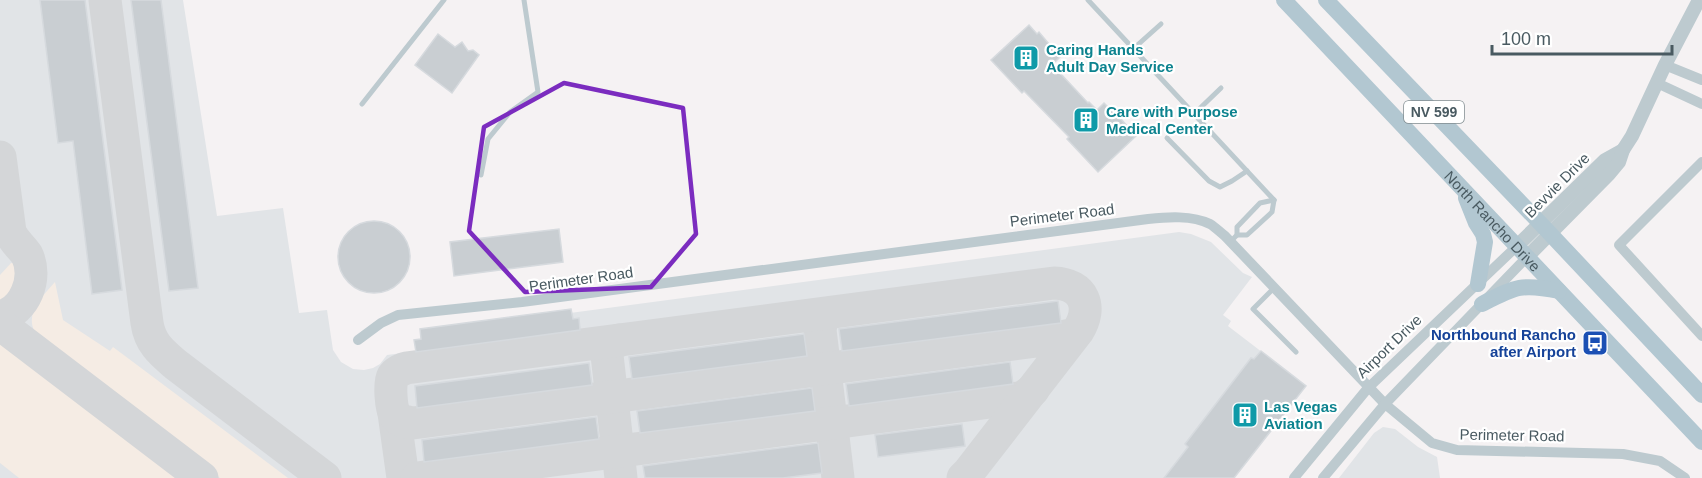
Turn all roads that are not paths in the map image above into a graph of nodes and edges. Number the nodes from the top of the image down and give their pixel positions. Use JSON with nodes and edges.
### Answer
{"nodes":[{"id":1,"x":444,"y":0,"type":"edge"},
{"id":2,"x":524,"y":0,"type":"edge"},
{"id":3,"x":1088,"y":0,"type":"edge"},
{"id":4,"x":1284,"y":0,"type":"edge"},
{"id":5,"x":1326,"y":0,"type":"edge"},
{"id":6,"x":1699,"y":0,"type":"edge"},
{"id":7,"x":1161,"y":24,"type":"dead end"},
{"id":8,"x":1134,"y":49,"type":"junction"},
{"id":9,"x":1665,"y":65,"type":"junction"},
{"id":10,"x":1702,"y":80,"type":"edge"},
{"id":11,"x":1657,"y":83,"type":"junction"},
{"id":12,"x":1221,"y":88,"type":"dead end"},
{"id":13,"x":1701,"y":100,"type":"edge"},
{"id":14,"x":362,"y":104,"type":"dead end"},
{"id":15,"x":1194,"y":114,"type":"junction"},
{"id":16,"x":1167,"y":138,"type":"dead end"},
{"id":17,"x":1700,"y":169,"type":"edge"},
{"id":18,"x":1247,"y":171,"type":"junction"},
{"id":19,"x":481,"y":175,"type":"dead end"},
{"id":20,"x":1462,"y":189,"type":"junction"},
{"id":21,"x":1274,"y":200,"type":"junction"},
{"id":22,"x":1546,"y":229,"type":"junction"},
{"id":23,"x":1234,"y":238,"type":"junction"},
{"id":24,"x":1522,"y":252,"type":"junction"},
{"id":25,"x":1478,"y":284,"type":"junction"},
{"id":26,"x":1274,"y":288,"type":"junction"},
{"id":27,"x":1559,"y":291,"type":"junction"},
{"id":28,"x":1482,"y":304,"type":"junction"},
{"id":29,"x":1702,"y":336,"type":"edge"},
{"id":30,"x":358,"y":340,"type":"dead end"},
{"id":31,"x":1296,"y":352,"type":"dead end"},
{"id":32,"x":1368,"y":388,"type":"junction"},
{"id":33,"x":1702,"y":395,"type":"edge"},
{"id":34,"x":1385,"y":404,"type":"junction"},
{"id":35,"x":1702,"y":442,"type":"edge"},
{"id":36,"x":1294,"y":478,"type":"edge"},
{"id":37,"x":1323,"y":478,"type":"edge"},
{"id":38,"x":1684,"y":478,"type":"edge"}],
"edges":[{"from":1,"to":14,"type":"lane"},
{"from":2,"to":19,"type":"lane"},
{"from":3,"to":8,"type":"lane"},
{"from":4,"to":20,"type":"main road","name":"North Rancho Drive","number":"NV 599"},
{"from":5,"to":22,"type":"main road","number":"NV 599"},
{"from":6,"to":9,"type":"street"},
{"from":7,"to":8,"type":"lane"},
{"from":8,"to":15,"type":"lane"},
{"from":9,"to":10,"type":"street"},
{"from":9,"to":11,"type":"street"},
{"from":11,"to":13,"type":"street"},
{"from":11,"to":22,"type":"street","name":"Bevvie Drive"},
{"from":12,"to":15,"type":"lane"},
{"from":15,"to":18,"type":"lane"},
{"from":16,"to":18,"type":"lane"},
{"from":17,"to":29,"type":"street"},
{"from":18,"to":21,"type":"lane"},
{"from":20,"to":24,"type":"main road","name":"North Rancho Drive","number":"NV 599"},
{"from":20,"to":25,"type":"main road"},
{"from":21,"to":23,"type":"lane"},
{"from":21,"to":23,"type":"lane"},
{"from":22,"to":24,"type":"street","name":"Bevvie Drive"},
{"from":22,"to":33,"type":"main road","number":"NV 599"},
{"from":23,"to":26,"type":"street","name":"Perimeter Road"},
{"from":23,"to":30,"type":"street","name":"Perimeter Road"},
{"from":24,"to":25,"type":"street","name":"Airport Drive"},
{"from":24,"to":27,"type":"main road","name":"North Rancho Drive","number":"NV 599"},
{"from":24,"to":28,"type":"street"},
{"from":25,"to":32,"type":"street","name":"Airport Drive"},
{"from":26,"to":31,"type":"lane"},
{"from":26,"to":32,"type":"street","name":"Perimeter Road"},
{"from":27,"to":28,"type":"main road"},
{"from":27,"to":35,"type":"main road","name":"North Rancho Drive","number":"NV 599"},
{"from":28,"to":34,"type":"street"},
{"from":32,"to":34,"type":"street","name":"Perimeter Road"},
{"from":32,"to":36,"type":"street","name":"Airport Drive"},
{"from":34,"to":37,"type":"street"},
{"from":34,"to":38,"type":"street","name":"Perimeter Road"}]}
